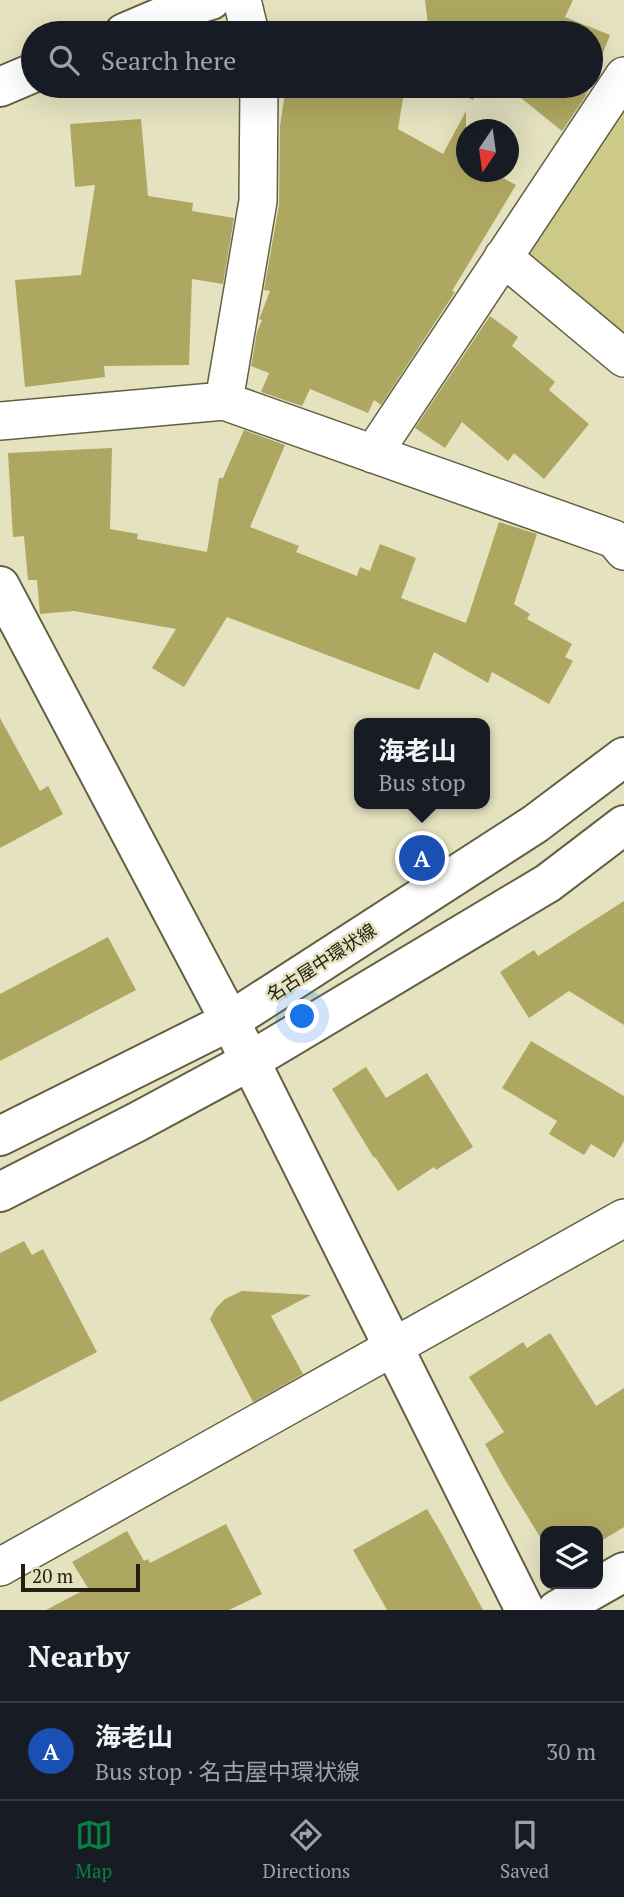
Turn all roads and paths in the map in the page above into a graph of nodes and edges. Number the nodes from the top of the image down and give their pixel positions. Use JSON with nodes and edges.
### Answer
{"nodes":[{"id":1,"x":211,"y":0,"type":"edge"},
{"id":2,"x":242,"y":0,"type":"edge"},
{"id":3,"x":152,"y":21,"type":"edge"},
{"id":4,"x":247,"y":21,"type":"edge"},
{"id":5,"x":624,"y":75,"type":"edge"},
{"id":6,"x":21,"y":78,"type":"edge"},
{"id":7,"x":0,"y":87,"type":"edge"},
{"id":8,"x":259,"y":98,"type":"edge"},
{"id":9,"x":503,"y":257,"type":"junction"},
{"id":10,"x":624,"y":358,"type":"edge"},
{"id":11,"x":224,"y":401,"type":"junction"},
{"id":12,"x":0,"y":421,"type":"edge"},
{"id":13,"x":373,"y":454,"type":"junction"},
{"id":14,"x":624,"y":551,"type":"edge"},
{"id":15,"x":0,"y":586,"type":"edge"},
{"id":16,"x":624,"y":757,"type":"edge"},
{"id":17,"x":624,"y":825,"type":"edge"},
{"id":18,"x":230,"y":1021,"type":"junction"},
{"id":19,"x":250,"y":1061,"type":"junction"},
{"id":20,"x":0,"y":1136,"type":"edge"},
{"id":21,"x":0,"y":1192,"type":"edge"},
{"id":22,"x":624,"y":1218,"type":"edge"},
{"id":23,"x":394,"y":1346,"type":"junction"},
{"id":24,"x":0,"y":1567,"type":"edge"},
{"id":25,"x":624,"y":1572,"type":"edge"},
{"id":26,"x":525,"y":1610,"type":"edge"},
{"id":27,"x":557,"y":1610,"type":"edge"}],
"edges":[{"from":1,"to":3,"type":"main road"},
{"from":2,"to":4,"type":"street"},
{"from":5,"to":9,"type":"street"},
{"from":6,"to":7,"type":"main road"},
{"from":8,"to":11,"type":"street"},
{"from":9,"to":10,"type":"street"},
{"from":9,"to":13,"type":"street"},
{"from":11,"to":12,"type":"street"},
{"from":11,"to":13,"type":"street"},
{"from":13,"to":14,"type":"street"},
{"from":15,"to":18,"type":"main road"},
{"from":16,"to":18,"type":"main road","name":"名古屋中環状線"},
{"from":17,"to":19,"type":"main road"},
{"from":18,"to":19,"type":"main road"},
{"from":18,"to":20,"type":"main road","name":"名古屋中環状線"},
{"from":19,"to":21,"type":"main road"},
{"from":19,"to":23,"type":"main road"},
{"from":22,"to":23,"type":"street"},
{"from":23,"to":24,"type":"street"},
{"from":23,"to":26,"type":"main road"},
{"from":25,"to":27,"type":"main road"}]}
